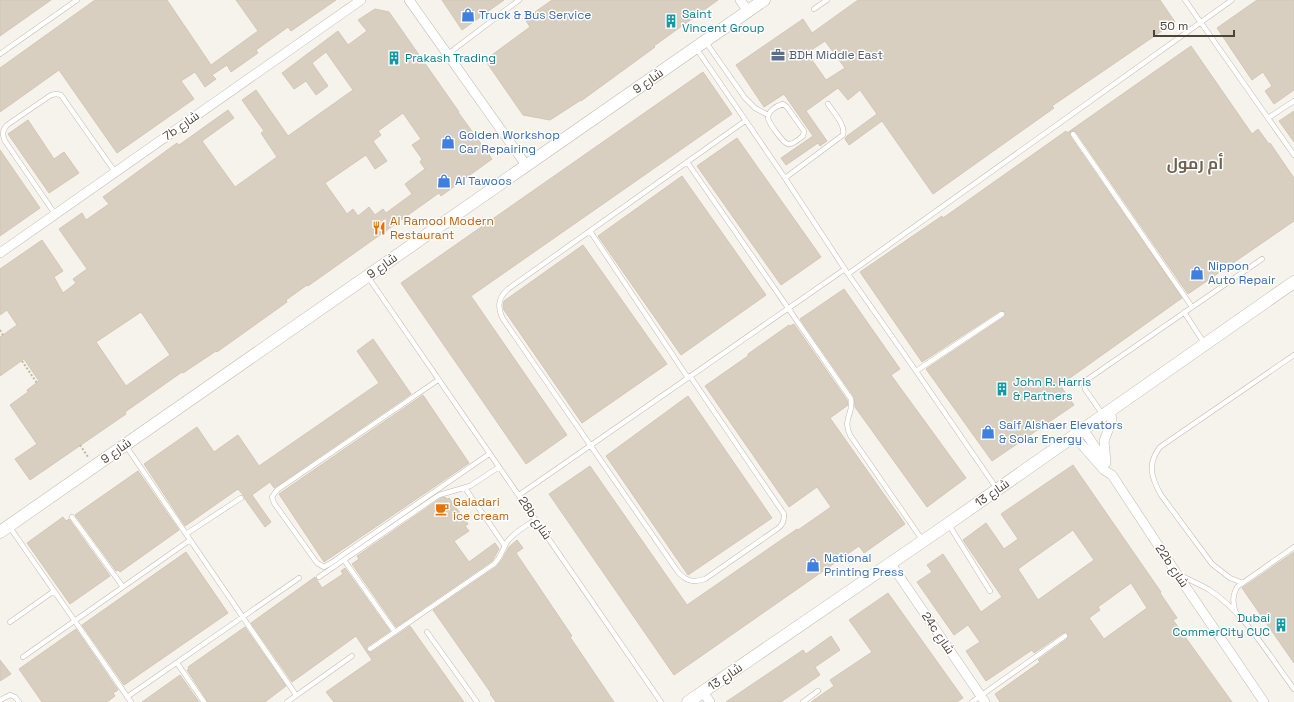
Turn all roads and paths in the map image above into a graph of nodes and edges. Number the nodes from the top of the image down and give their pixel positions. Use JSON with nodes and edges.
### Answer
{"nodes":[{"id":1,"x":77,"y":0,"type":"edge"},
{"id":2,"x":362,"y":0,"type":"edge"},
{"id":3,"x":410,"y":0,"type":"edge"},
{"id":4,"x":519,"y":0,"type":"edge"},
{"id":5,"x":740,"y":0,"type":"edge"},
{"id":6,"x":764,"y":0,"type":"edge"},
{"id":7,"x":827,"y":0,"type":"edge"},
{"id":8,"x":1185,"y":0,"type":"edge"},
{"id":9,"x":1232,"y":0,"type":"edge"},
{"id":10,"x":814,"y":9,"type":"dead end"},
{"id":11,"x":748,"y":11,"type":"junction"},
{"id":12,"x":1201,"y":23,"type":"junction"},
{"id":13,"x":700,"y":44,"type":"junction"},
{"id":14,"x":0,"y":54,"type":"edge"},
{"id":15,"x":448,"y":54,"type":"junction"},
{"id":16,"x":1294,"y":101,"type":"edge"},
{"id":17,"x":828,"y":104,"type":"dead end"},
{"id":18,"x":768,"y":115,"type":"junction"},
{"id":19,"x":1268,"y":118,"type":"junction"},
{"id":20,"x":745,"y":121,"type":"junction"},
{"id":21,"x":1073,"y":134,"type":"dead end"},
{"id":22,"x":1294,"y":155,"type":"edge"},
{"id":23,"x":687,"y":162,"type":"junction"},
{"id":24,"x":526,"y":165,"type":"junction"},
{"id":25,"x":116,"y":172,"type":"junction"},
{"id":26,"x":785,"y":178,"type":"junction"},
{"id":27,"x":55,"y":214,"type":"junction"},
{"id":28,"x":590,"y":231,"type":"junction"},
{"id":29,"x":0,"y":253,"type":"edge"},
{"id":30,"x":1262,"y":259,"type":"dead end"},
{"id":31,"x":845,"y":269,"type":"junction"},
{"id":32,"x":848,"y":274,"type":"junction"},
{"id":33,"x":367,"y":276,"type":"junction"},
{"id":34,"x":1294,"y":282,"type":"edge"},
{"id":35,"x":1192,"y":307,"type":"junction"},
{"id":36,"x":788,"y":308,"type":"junction"},
{"id":37,"x":1184,"y":312,"type":"junction"},
{"id":38,"x":1002,"y":314,"type":"dead end"},
{"id":39,"x":0,"y":330,"type":"edge"},
{"id":40,"x":3,"y":334,"type":"dead end"},
{"id":41,"x":1205,"y":344,"type":"junction"},
{"id":42,"x":1294,"y":354,"type":"edge"},
{"id":43,"x":22,"y":361,"type":"dead end"},
{"id":44,"x":916,"y":371,"type":"junction"},
{"id":45,"x":689,"y":377,"type":"junction"},
{"id":46,"x":438,"y":380,"type":"junction"},
{"id":47,"x":37,"y":383,"type":"dead end"},
{"id":48,"x":1106,"y":413,"type":"junction"},
{"id":49,"x":1078,"y":433,"type":"junction"},
{"id":50,"x":125,"y":444,"type":"junction"},
{"id":51,"x":590,"y":445,"type":"junction"},
{"id":52,"x":80,"y":446,"type":"dead end"},
{"id":53,"x":489,"y":454,"type":"junction"},
{"id":54,"x":1106,"y":463,"type":"junction"},
{"id":55,"x":95,"y":466,"type":"junction"},
{"id":56,"x":500,"y":467,"type":"junction"},
{"id":57,"x":1112,"y":475,"type":"junction"},
{"id":58,"x":465,"y":488,"type":"junction"},
{"id":59,"x":997,"y":490,"type":"junction"},
{"id":60,"x":519,"y":495,"type":"junction"},
{"id":61,"x":241,"y":498,"type":"dead end"},
{"id":62,"x":72,"y":517,"type":"dead end"},
{"id":63,"x":536,"y":520,"type":"junction"},
{"id":64,"x":948,"y":524,"type":"junction"},
{"id":65,"x":4,"y":529,"type":"edge"},
{"id":66,"x":186,"y":534,"type":"junction"},
{"id":67,"x":190,"y":540,"type":"junction"},
{"id":68,"x":923,"y":541,"type":"junction"},
{"id":69,"x":505,"y":546,"type":"junction"},
{"id":70,"x":1294,"y":547,"type":"edge"},
{"id":71,"x":344,"y":560,"type":"junction"},
{"id":72,"x":890,"y":564,"type":"junction"},
{"id":73,"x":1177,"y":574,"type":"junction"},
{"id":74,"x":319,"y":577,"type":"dead end"},
{"id":75,"x":299,"y":578,"type":"dead end"},
{"id":76,"x":1243,"y":583,"type":"junction"},
{"id":77,"x":123,"y":587,"type":"junction"},
{"id":78,"x":54,"y":591,"type":"junction"},
{"id":79,"x":990,"y":591,"type":"dead end"},
{"id":80,"x":1235,"y":611,"type":"junction"},
{"id":81,"x":243,"y":617,"type":"junction"},
{"id":82,"x":75,"y":621,"type":"junction"},
{"id":83,"x":10,"y":622,"type":"dead end"},
{"id":84,"x":395,"y":632,"type":"junction"},
{"id":85,"x":427,"y":632,"type":"dead end"},
{"id":86,"x":1065,"y":636,"type":"dead end"},
{"id":87,"x":370,"y":649,"type":"dead end"},
{"id":88,"x":352,"y":656,"type":"dead end"},
{"id":89,"x":23,"y":657,"type":"dead end"},
{"id":90,"x":176,"y":663,"type":"junction"},
{"id":91,"x":1294,"y":689,"type":"edge"},
{"id":92,"x":818,"y":691,"type":"dead end"},
{"id":93,"x":296,"y":695,"type":"junction"},
{"id":94,"x":127,"y":697,"type":"junction"},
{"id":95,"x":706,"y":697,"type":"edge"},
{"id":96,"x":983,"y":699,"type":"edge"},
{"id":97,"x":0,"y":700,"type":"edge"},
{"id":98,"x":1261,"y":701,"type":"edge"},
{"id":99,"x":19,"y":702,"type":"edge"},
{"id":100,"x":131,"y":702,"type":"edge"},
{"id":101,"x":204,"y":702,"type":"edge"},
{"id":102,"x":287,"y":702,"type":"edge"},
{"id":103,"x":477,"y":702,"type":"edge"},
{"id":104,"x":661,"y":702,"type":"edge"},
{"id":105,"x":688,"y":702,"type":"edge"},
{"id":106,"x":803,"y":702,"type":"edge"},
{"id":107,"x":972,"y":702,"type":"edge"}],
"edges":[{"from":1,"to":14,"type":"lane"},
{"from":2,"to":25,"type":"street","name":"7b شارع"},
{"from":3,"to":15,"type":"street"},
{"from":4,"to":15,"type":"lane"},
{"from":5,"to":11,"type":"street"},
{"from":6,"to":11,"type":"street","name":"شارع 9"},
{"from":7,"to":10,"type":"lane"},
{"from":8,"to":12,"type":"lane"},
{"from":9,"to":12,"type":"lane"},
{"from":11,"to":13,"type":"street","name":"شارع 9"},
{"from":12,"to":19,"type":"lane"},
{"from":12,"to":32,"type":"lane"},
{"from":13,"to":18,"type":"lane"},
{"from":13,"to":20,"type":"lane"},
{"from":13,"to":24,"type":"street","name":"شارع 9"},
{"from":15,"to":24,"type":"street"},
{"from":16,"to":19,"type":"lane"},
{"from":17,"to":26,"type":"lane"},
{"from":18,"to":18,"type":"lane"},
{"from":19,"to":22,"type":"lane"},
{"from":20,"to":23,"type":"lane"},
{"from":20,"to":26,"type":"lane"},
{"from":21,"to":35,"type":"lane"},
{"from":23,"to":28,"type":"lane"},
{"from":23,"to":36,"type":"lane"},
{"from":24,"to":33,"type":"street","name":"شارع 9"},
{"from":25,"to":27,"type":"street","name":"7b شارع"},
{"from":25,"to":27,"type":"lane"},
{"from":26,"to":31,"type":"lane"},
{"from":27,"to":29,"type":"street","name":"7b شارع"},
{"from":28,"to":45,"type":"lane"},
{"from":28,"to":51,"type":"lane"},
{"from":30,"to":35,"type":"lane"},
{"from":31,"to":32,"type":"lane"},
{"from":31,"to":36,"type":"lane"},
{"from":32,"to":44,"type":"lane"},
{"from":33,"to":46,"type":"lane","name":"28b شارع"},
{"from":33,"to":50,"type":"street","name":"شارع 9"},
{"from":34,"to":41,"type":"street","name":"شارع 13"},
{"from":35,"to":37,"type":"lane"},
{"from":36,"to":45,"type":"lane"},
{"from":36,"to":68,"type":"lane"},
{"from":37,"to":41,"type":"lane"},
{"from":37,"to":48,"type":"lane"},
{"from":38,"to":44,"type":"lane"},
{"from":39,"to":40,"type":"path"},
{"from":41,"to":48,"type":"street","name":"شارع 13"},
{"from":42,"to":76,"type":"lane"},
{"from":43,"to":47,"type":"path"},
{"from":44,"to":59,"type":"lane"},
{"from":45,"to":51,"type":"lane"},
{"from":45,"to":51,"type":"lane"},
{"from":46,"to":53,"type":"lane","name":"28b شارع"},
{"from":46,"to":53,"type":"lane"},
{"from":48,"to":49,"type":"street","name":"شارع 13"},
{"from":48,"to":54,"type":"street"},
{"from":49,"to":54,"type":"street"},
{"from":49,"to":57,"type":"street","name":"22b شارع"},
{"from":49,"to":59,"type":"street","name":"شارع 13"},
{"from":50,"to":55,"type":"street","name":"شارع 9"},
{"from":50,"to":66,"type":"lane"},
{"from":51,"to":60,"type":"lane"},
{"from":52,"to":55,"type":"path"},
{"from":53,"to":56,"type":"lane","name":"28b شارع"},
{"from":54,"to":57,"type":"street"},
{"from":55,"to":65,"type":"street","name":"شارع 9"},
{"from":56,"to":58,"type":"lane"},
{"from":56,"to":60,"type":"lane","name":"28b شارع"},
{"from":57,"to":73,"type":"street","name":"22b شارع"},
{"from":58,"to":69,"type":"lane"},
{"from":58,"to":71,"type":"lane"},
{"from":59,"to":64,"type":"street","name":"شارع 13"},
{"from":60,"to":63,"type":"lane","name":"28b شارع"},
{"from":61,"to":66,"type":"lane"},
{"from":62,"to":77,"type":"lane"},
{"from":63,"to":69,"type":"lane"},
{"from":63,"to":104,"type":"lane","name":"28b شارع"},
{"from":64,"to":68,"type":"street","name":"شارع 13"},
{"from":64,"to":79,"type":"lane"},
{"from":65,"to":78,"type":"lane"},
{"from":66,"to":67,"type":"lane"},
{"from":67,"to":77,"type":"lane"},
{"from":67,"to":81,"type":"lane"},
{"from":68,"to":72,"type":"street","name":"شارع 13"},
{"from":69,"to":84,"type":"lane"},
{"from":70,"to":76,"type":"lane"},
{"from":71,"to":74,"type":"lane"},
{"from":71,"to":84,"type":"lane"},
{"from":72,"to":95,"type":"street","name":"شارع 13"},
{"from":72,"to":96,"type":"street","name":"24c شارع"},
{"from":73,"to":80,"type":"lane"},
{"from":73,"to":98,"type":"street","name":"22b شارع"},
{"from":75,"to":81,"type":"lane"},
{"from":76,"to":80,"type":"lane"},
{"from":77,"to":82,"type":"lane"},
{"from":78,"to":82,"type":"lane"},
{"from":78,"to":83,"type":"lane"},
{"from":80,"to":91,"type":"lane"},
{"from":81,"to":90,"type":"lane"},
{"from":81,"to":93,"type":"lane"},
{"from":82,"to":89,"type":"lane"},
{"from":82,"to":94,"type":"lane"},
{"from":84,"to":87,"type":"lane"},
{"from":85,"to":103,"type":"lane"},
{"from":86,"to":96,"type":"lane"},
{"from":88,"to":93,"type":"lane"},
{"from":90,"to":94,"type":"lane"},
{"from":90,"to":101,"type":"lane"},
{"from":92,"to":106,"type":"lane"},
{"from":93,"to":102,"type":"lane"},
{"from":94,"to":100,"type":"lane"},
{"from":95,"to":105,"type":"street","name":"شارع 13"},
{"from":96,"to":107,"type":"lane"},
{"from":97,"to":99,"type":"lane"}]}
